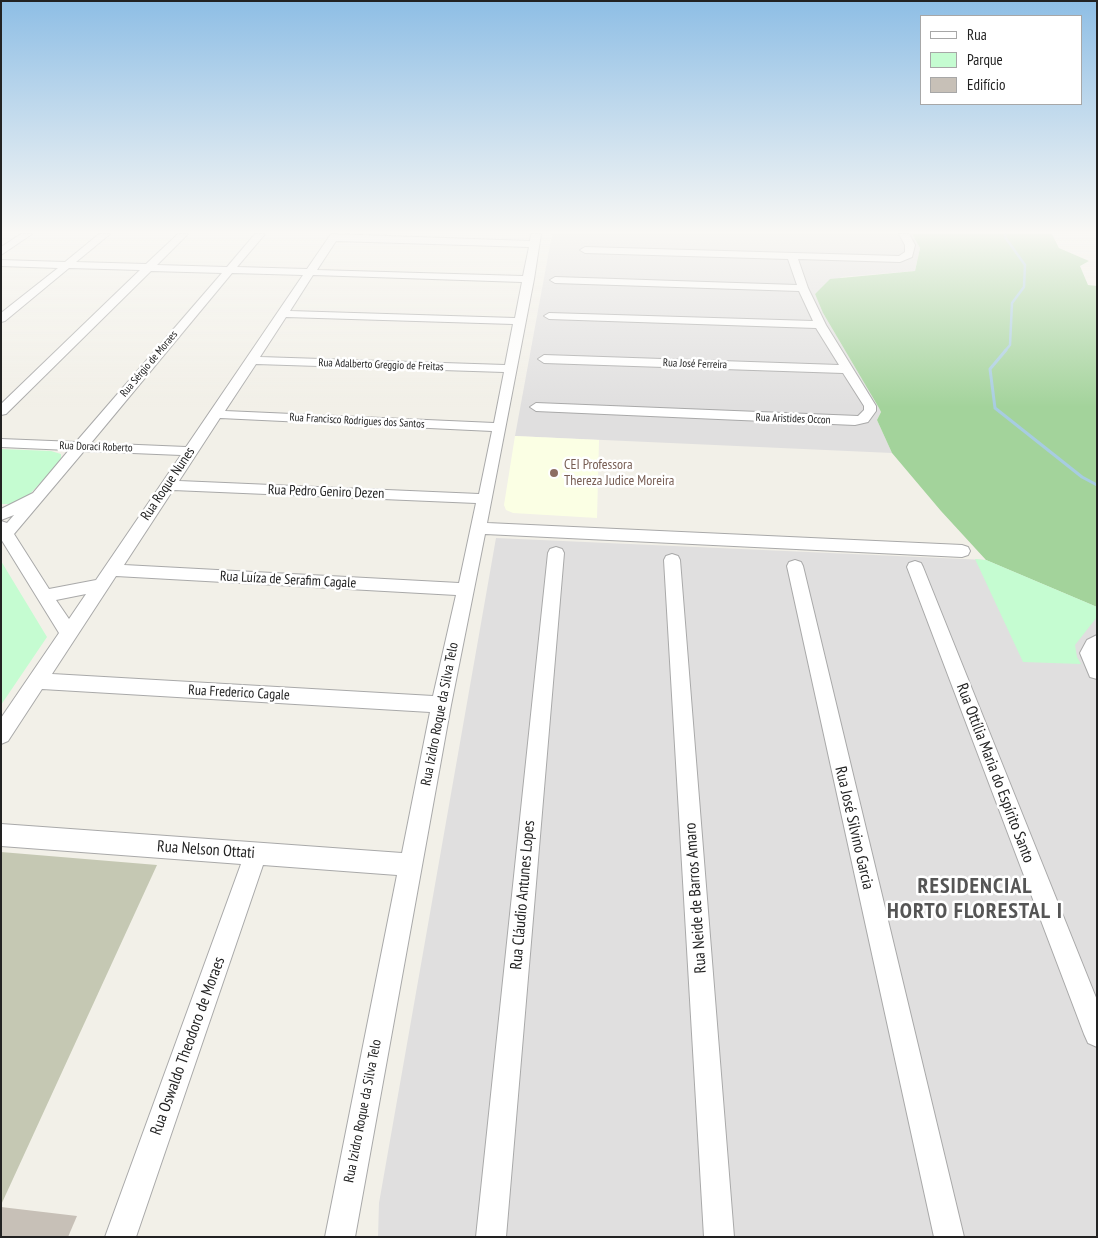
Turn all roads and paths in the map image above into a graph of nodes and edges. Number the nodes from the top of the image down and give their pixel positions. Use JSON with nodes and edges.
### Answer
{"nodes":[{"id":1,"x":35,"y":292,"type":"edge"},
{"id":2,"x":124,"y":292,"type":"edge"},
{"id":3,"x":210,"y":292,"type":"edge"},
{"id":4,"x":298,"y":292,"type":"edge"},
{"id":5,"x":526,"y":292,"type":"edge"},
{"id":6,"x":804,"y":292,"type":"edge"},
{"id":7,"x":283,"y":314,"type":"junction"},
{"id":8,"x":549,"y":316,"type":"dead end"},
{"id":9,"x":1,"y":319,"type":"edge"},
{"id":10,"x":520,"y":321,"type":"junction"},
{"id":11,"x":820,"y":325,"type":"junction"},
{"id":12,"x":544,"y":358,"type":"dead end"},
{"id":13,"x":252,"y":360,"type":"junction"},
{"id":14,"x":510,"y":369,"type":"junction"},
{"id":15,"x":846,"y":369,"type":"junction"},
{"id":16,"x":536,"y":407,"type":"dead end"},
{"id":17,"x":1,"y":411,"type":"edge"},
{"id":18,"x":215,"y":414,"type":"junction"},
{"id":19,"x":499,"y":427,"type":"junction"},
{"id":20,"x":1,"y":443,"type":"edge"},
{"id":21,"x":79,"y":447,"type":"junction"},
{"id":22,"x":190,"y":451,"type":"junction"},
{"id":23,"x":167,"y":485,"type":"junction"},
{"id":24,"x":38,"y":496,"type":"junction"},
{"id":25,"x":485,"y":499,"type":"junction"},
{"id":26,"x":1,"y":515,"type":"edge"},
{"id":27,"x":479,"y":528,"type":"junction"},
{"id":28,"x":4,"y":530,"type":"edge"},
{"id":29,"x":962,"y":551,"type":"dead end"},
{"id":30,"x":556,"y":553,"type":"dead end"},
{"id":31,"x":672,"y":560,"type":"dead end"},
{"id":32,"x":795,"y":566,"type":"dead end"},
{"id":33,"x":915,"y":567,"type":"dead end"},
{"id":34,"x":111,"y":570,"type":"junction"},
{"id":35,"x":100,"y":585,"type":"junction"},
{"id":36,"x":465,"y":589,"type":"junction"},
{"id":37,"x":45,"y":596,"type":"junction"},
{"id":38,"x":68,"y":633,"type":"junction"},
{"id":39,"x":1097,"y":642,"type":"edge"},
{"id":40,"x":1097,"y":672,"type":"edge"},
{"id":41,"x":38,"y":681,"type":"junction"},
{"id":42,"x":441,"y":705,"type":"junction"},
{"id":43,"x":1,"y":735,"type":"edge"},
{"id":44,"x":1,"y":835,"type":"edge"},
{"id":45,"x":256,"y":854,"type":"junction"},
{"id":46,"x":410,"y":865,"type":"junction"},
{"id":47,"x":1097,"y":1034,"type":"edge"},
{"id":48,"x":347,"y":1194,"type":"junction"},
{"id":49,"x":120,"y":1237,"type":"edge"},
{"id":50,"x":340,"y":1237,"type":"edge"},
{"id":51,"x":345,"y":1237,"type":"edge"},
{"id":52,"x":491,"y":1237,"type":"edge"},
{"id":53,"x":719,"y":1237,"type":"edge"},
{"id":54,"x":948,"y":1237,"type":"edge"}],
"edges":[{"from":1,"to":9,"type":"street"},
{"from":2,"to":17,"type":"street"},
{"from":3,"to":21,"type":"street","name":"Rua Sérgio de Moraes"},
{"from":4,"to":7,"type":"street","name":"Rua Roque Nunes"},
{"from":5,"to":10,"type":"street","name":"Rua Izidro Roque da Silva Telo"},
{"from":6,"to":11,"type":"street","name":"Rua Aristides Occon"},
{"from":7,"to":10,"type":"street"},
{"from":7,"to":13,"type":"street","name":"Rua Roque Nunes"},
{"from":8,"to":11,"type":"street"},
{"from":10,"to":14,"type":"street","name":"Rua Izidro Roque da Silva Telo"},
{"from":11,"to":15,"type":"street","name":"Rua Aristides Occon"},
{"from":12,"to":15,"type":"street","name":"Rua José Ferreira"},
{"from":13,"to":14,"type":"street","name":"Rua Adalberto Greggio de Freitas"},
{"from":13,"to":18,"type":"street","name":"Rua Roque Nunes"},
{"from":14,"to":19,"type":"street","name":"Rua Izidro Roque da Silva Telo"},
{"from":15,"to":16,"type":"street","name":"Rua Aristides Occon"},
{"from":18,"to":19,"type":"street","name":"Rua Francisco Rodrigues dos Santos"},
{"from":18,"to":22,"type":"street","name":"Rua Roque Nunes"},
{"from":19,"to":25,"type":"street","name":"Rua Izidro Roque da Silva Telo"},
{"from":20,"to":21,"type":"street","name":"Rua Doraci Roberto"},
{"from":21,"to":22,"type":"street","name":"Rua Doraci Roberto"},
{"from":21,"to":24,"type":"street","name":"Rua Sérgio de Moraes"},
{"from":22,"to":23,"type":"street","name":"Rua Roque Nunes"},
{"from":23,"to":25,"type":"street","name":"Rua Pedro Geniro Dezen"},
{"from":23,"to":34,"type":"street","name":"Rua Roque Nunes"},
{"from":24,"to":26,"type":"street","name":"Rua Sérgio de Moraes"},
{"from":24,"to":28,"type":"street","name":"Rua Sérgio de Moraes"},
{"from":25,"to":27,"type":"street","name":"Rua Izidro Roque da Silva Telo"},
{"from":27,"to":29,"type":"street"},
{"from":27,"to":36,"type":"street","name":"Rua Izidro Roque da Silva Telo"},
{"from":28,"to":37,"type":"street"},
{"from":30,"to":52,"type":"street","name":"Rua Cláudio Antunes Lopes"},
{"from":31,"to":53,"type":"street","name":"Rua Neide de Barros Amaro"},
{"from":32,"to":54,"type":"street","name":"Rua José Silvino Garcia"},
{"from":33,"to":47,"type":"street","name":"Rua Ottília Maria do Espírito Santo"},
{"from":34,"to":35,"type":"street","name":"Rua Roque Nunes"},
{"from":34,"to":36,"type":"street","name":"Rua Luíza de Serafim Cagale"},
{"from":35,"to":37,"type":"street"},
{"from":35,"to":38,"type":"street","name":"Rua Roque Nunes"},
{"from":36,"to":42,"type":"street","name":"Rua Izidro Roque da Silva Telo"},
{"from":37,"to":38,"type":"street"},
{"from":38,"to":41,"type":"street","name":"Rua Roque Nunes"},
{"from":39,"to":40,"type":"street"},
{"from":41,"to":42,"type":"street","name":"Rua Frederico Cagale"},
{"from":41,"to":43,"type":"street","name":"Rua Roque Nunes"},
{"from":42,"to":46,"type":"street","name":"Rua Izidro Roque da Silva Telo"},
{"from":44,"to":45,"type":"street","name":"Rua Nelson Ottati"},
{"from":45,"to":46,"type":"street","name":"Rua Nelson Ottati"},
{"from":45,"to":49,"type":"street","name":"Rua Oswaldo Theodoro de Moraes"},
{"from":46,"to":48,"type":"street","name":"Rua Izidro Roque da Silva Telo"},
{"from":48,"to":50,"type":"street","name":"Rua Izidro Roque da Silva Telo"},
{"from":48,"to":51,"type":"street","name":"Rua Izidro Roque da Silva Telo"}]}
